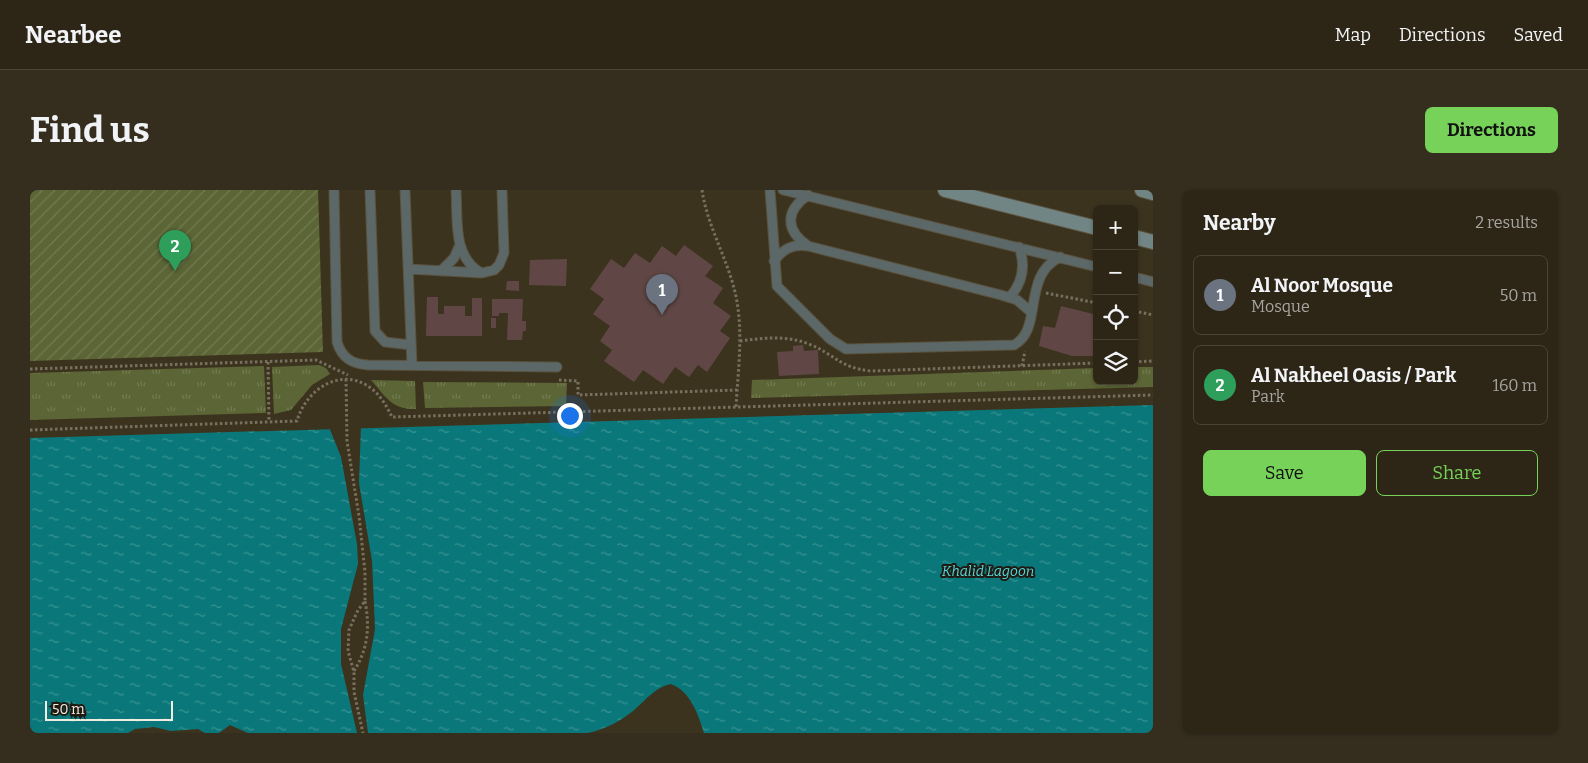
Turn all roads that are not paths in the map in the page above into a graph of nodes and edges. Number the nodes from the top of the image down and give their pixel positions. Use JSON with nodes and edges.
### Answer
{"nodes":[{"id":1,"x":334,"y":190,"type":"edge"},
{"id":2,"x":370,"y":190,"type":"edge"},
{"id":3,"x":405,"y":190,"type":"edge"},
{"id":4,"x":456,"y":190,"type":"edge"},
{"id":5,"x":502,"y":190,"type":"edge"},
{"id":6,"x":770,"y":190,"type":"edge"},
{"id":7,"x":783,"y":190,"type":"edge"},
{"id":8,"x":945,"y":190,"type":"edge"},
{"id":9,"x":1142,"y":190,"type":"edge"},
{"id":10,"x":1153,"y":193,"type":"edge"},
{"id":11,"x":808,"y":195,"type":"junction"},
{"id":12,"x":1093,"y":227,"type":"edge"},
{"id":13,"x":1138,"y":238,"type":"edge"},
{"id":14,"x":1153,"y":242,"type":"edge"},
{"id":15,"x":808,"y":246,"type":"junction"},
{"id":16,"x":459,"y":247,"type":"junction"},
{"id":17,"x":1019,"y":247,"type":"junction"},
{"id":18,"x":1060,"y":257,"type":"junction"},
{"id":19,"x":774,"y":261,"type":"junction"},
{"id":20,"x":1093,"y":266,"type":"edge"},
{"id":21,"x":408,"y":269,"type":"junction"},
{"id":22,"x":441,"y":271,"type":"junction"},
{"id":23,"x":482,"y":273,"type":"junction"},
{"id":24,"x":1138,"y":278,"type":"edge"},
{"id":25,"x":1153,"y":282,"type":"edge"},
{"id":26,"x":1010,"y":297,"type":"junction"},
{"id":27,"x":1030,"y":312,"type":"junction"},
{"id":28,"x":411,"y":345,"type":"junction"},
{"id":29,"x":412,"y":365,"type":"junction"},
{"id":30,"x":557,"y":367,"type":"dead end"}],
"edges":[{"from":1,"to":29,"type":"lane"},
{"from":2,"to":28,"type":"lane"},
{"from":3,"to":21,"type":"lane"},
{"from":4,"to":16,"type":"lane"},
{"from":5,"to":23,"type":"lane"},
{"from":6,"to":19,"type":"lane"},
{"from":7,"to":11,"type":"lane"},
{"from":8,"to":12,"type":"main road"},
{"from":9,"to":10,"type":"main road"},
{"from":11,"to":15,"type":"lane"},
{"from":11,"to":17,"type":"lane"},
{"from":13,"to":14,"type":"main road"},
{"from":15,"to":19,"type":"lane"},
{"from":15,"to":26,"type":"lane"},
{"from":16,"to":22,"type":"lane"},
{"from":16,"to":23,"type":"lane"},
{"from":17,"to":18,"type":"lane"},
{"from":17,"to":26,"type":"lane"},
{"from":18,"to":20,"type":"lane"},
{"from":18,"to":27,"type":"lane"},
{"from":19,"to":27,"type":"lane"},
{"from":21,"to":22,"type":"lane"},
{"from":21,"to":28,"type":"lane"},
{"from":22,"to":23,"type":"lane"},
{"from":24,"to":25,"type":"lane"},
{"from":26,"to":27,"type":"lane"},
{"from":28,"to":29,"type":"lane"},
{"from":29,"to":30,"type":"lane"}]}
